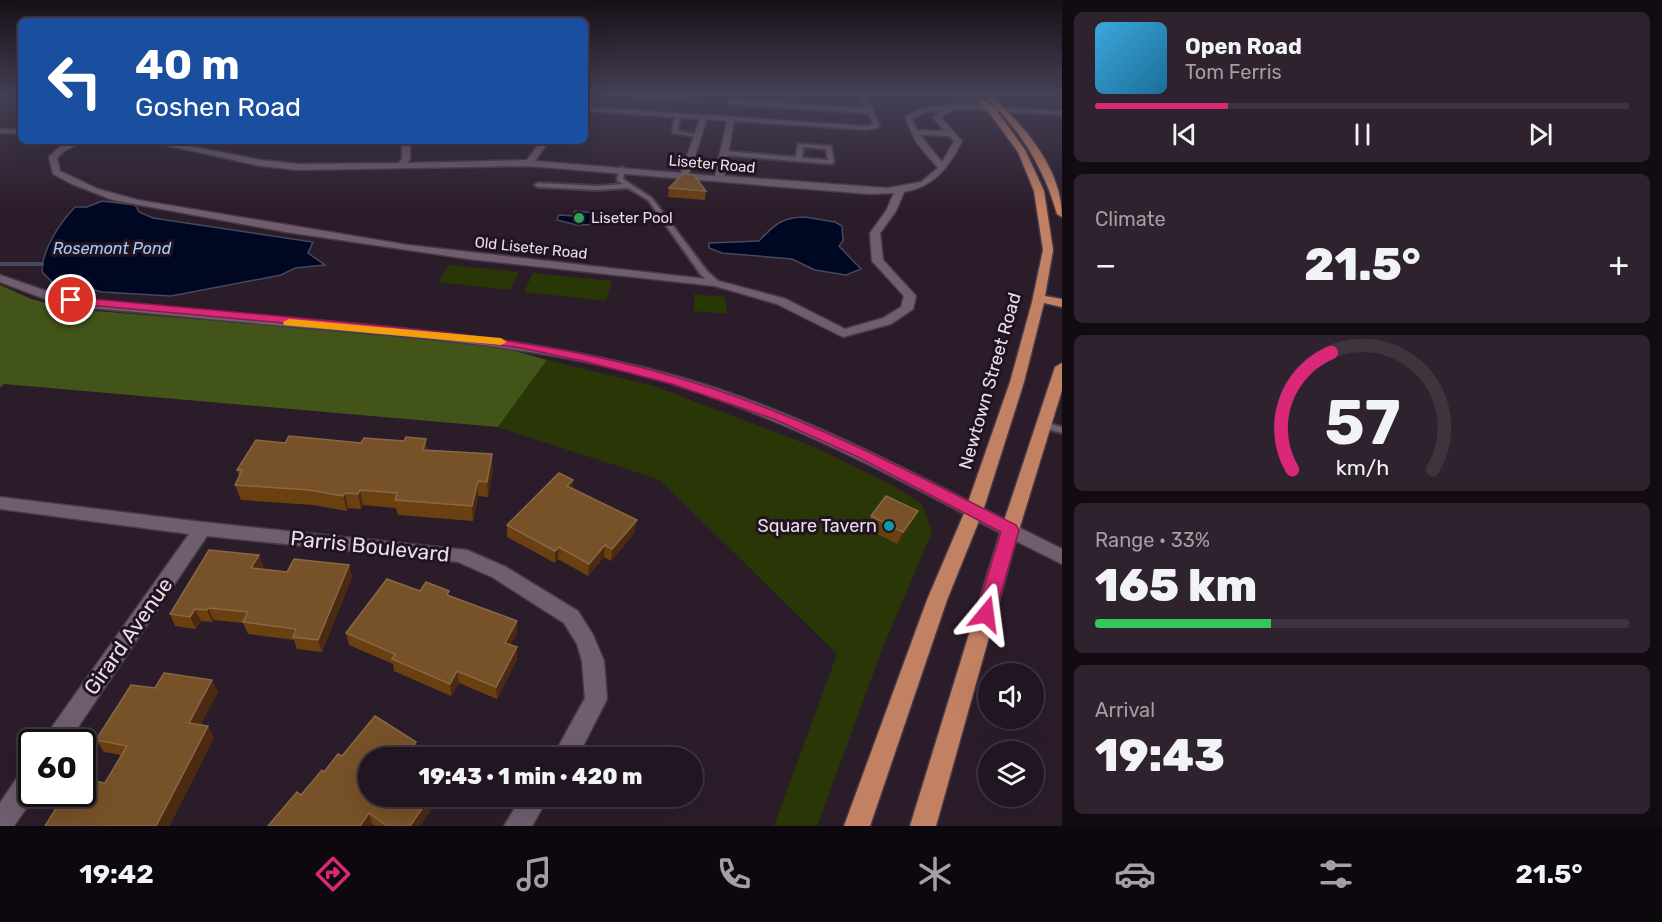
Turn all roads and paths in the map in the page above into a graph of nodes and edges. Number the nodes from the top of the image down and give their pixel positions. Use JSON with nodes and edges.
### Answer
{"nodes":[{"id":1,"x":674,"y":132,"type":"edge"},
{"id":2,"x":699,"y":132,"type":"edge"},
{"id":3,"x":728,"y":132,"type":"edge"},
{"id":4,"x":914,"y":132,"type":"joint"},
{"id":5,"x":951,"y":132,"type":"edge"},
{"id":6,"x":1007,"y":132,"type":"edge"},
{"id":7,"x":1020,"y":132,"type":"edge"},
{"id":8,"x":953,"y":134,"type":"junction"},
{"id":9,"x":697,"y":136,"type":"junction"},
{"id":10,"x":73,"y":144,"type":"edge"},
{"id":11,"x":167,"y":144,"type":"edge"},
{"id":12,"x":406,"y":144,"type":"edge"},
{"id":13,"x":543,"y":144,"type":"edge"},
{"id":14,"x":723,"y":153,"type":"junction"},
{"id":15,"x":799,"y":159,"type":"junction"},
{"id":16,"x":529,"y":163,"type":"junction"},
{"id":17,"x":401,"y":166,"type":"junction"},
{"id":18,"x":942,"y":168,"type":"junction"},
{"id":19,"x":621,"y":169,"type":"junction"},
{"id":20,"x":684,"y":176,"type":"junction"},
{"id":21,"x":719,"y":178,"type":"junction"},
{"id":22,"x":538,"y":185,"type":"dead end"},
{"id":23,"x":627,"y":186,"type":"junction"},
{"id":24,"x":1059,"y":190,"type":"edge"},
{"id":25,"x":900,"y":191,"type":"junction"},
{"id":26,"x":1062,"y":214,"type":"edge"},
{"id":27,"x":0,"y":278,"type":"edge"},
{"id":28,"x":715,"y":283,"type":"junction"},
{"id":29,"x":1039,"y":299,"type":"junction"},
{"id":30,"x":1062,"y":303,"type":"edge"},
{"id":31,"x":1062,"y":367,"type":"edge"},
{"id":32,"x":1059,"y":386,"type":"edge"},
{"id":33,"x":1044,"y":425,"type":"junction"},
{"id":34,"x":1062,"y":430,"type":"edge"},
{"id":35,"x":0,"y":503,"type":"edge"},
{"id":36,"x":974,"y":511,"type":"junction"},
{"id":37,"x":202,"y":529,"type":"junction"},
{"id":38,"x":1010,"y":530,"type":"junction"},
{"id":39,"x":1062,"y":557,"type":"edge"},
{"id":40,"x":64,"y":729,"type":"edge"},
{"id":41,"x":570,"y":747,"type":"edge"},
{"id":42,"x":18,"y":799,"type":"edge"},
{"id":43,"x":530,"y":807,"type":"edge"},
{"id":44,"x":0,"y":825,"type":"edge"},
{"id":45,"x":517,"y":826,"type":"edge"},
{"id":46,"x":857,"y":826,"type":"edge"},
{"id":47,"x":923,"y":826,"type":"edge"}],
"edges":[{"from":1,"to":9,"type":"lane"},
{"from":2,"to":9,"type":"street"},
{"from":3,"to":14,"type":"street"},
{"from":4,"to":8,"type":"street"},
{"from":4,"to":18,"type":"street"},
{"from":5,"to":8,"type":"street"},
{"from":6,"to":29,"type":"main road","name":"Newtown Street Road"},
{"from":7,"to":24,"type":"main road"},
{"from":8,"to":18,"type":"street","name":"Liseter Road"},
{"from":9,"to":20,"type":"street"},
{"from":10,"to":28,"type":"street","name":"Old Liseter Road"},
{"from":11,"to":17,"type":"street","name":"Liseter Road"},
{"from":12,"to":17,"type":"street"},
{"from":13,"to":16,"type":"street"},
{"from":14,"to":15,"type":"lane"},
{"from":14,"to":21,"type":"street"},
{"from":15,"to":15,"type":"lane"},
{"from":16,"to":17,"type":"street","name":"Liseter Road"},
{"from":16,"to":19,"type":"street","name":"Liseter Road"},
{"from":18,"to":25,"type":"street","name":"Liseter Road"},
{"from":19,"to":20,"type":"street","name":"Liseter Road"},
{"from":19,"to":23,"type":"lane"},
{"from":20,"to":21,"type":"street","name":"Liseter Road"},
{"from":21,"to":25,"type":"street","name":"Liseter Road"},
{"from":22,"to":23,"type":"lane"},
{"from":23,"to":28,"type":"lane"},
{"from":24,"to":26,"type":"main road"},
{"from":25,"to":28,"type":"street","name":"Old Liseter Road"},
{"from":27,"to":36,"type":"street"},
{"from":29,"to":30,"type":"main road"},
{"from":29,"to":36,"type":"main road","name":"Newtown Street Road"},
{"from":31,"to":32,"type":"main road"},
{"from":32,"to":33,"type":"main road"},
{"from":33,"to":34,"type":"lane"},
{"from":33,"to":38,"type":"main road"},
{"from":35,"to":37,"type":"street","name":"Parris Boulevard"},
{"from":36,"to":38,"type":"street"},
{"from":36,"to":46,"type":"main road","name":"Newtown Street Road"},
{"from":37,"to":40,"type":"street","name":"Girard Avenue"},
{"from":37,"to":41,"type":"street","name":"Parris Boulevard"},
{"from":38,"to":39,"type":"street"},
{"from":38,"to":47,"type":"main road"},
{"from":42,"to":44,"type":"street"},
{"from":43,"to":45,"type":"street"}]}
